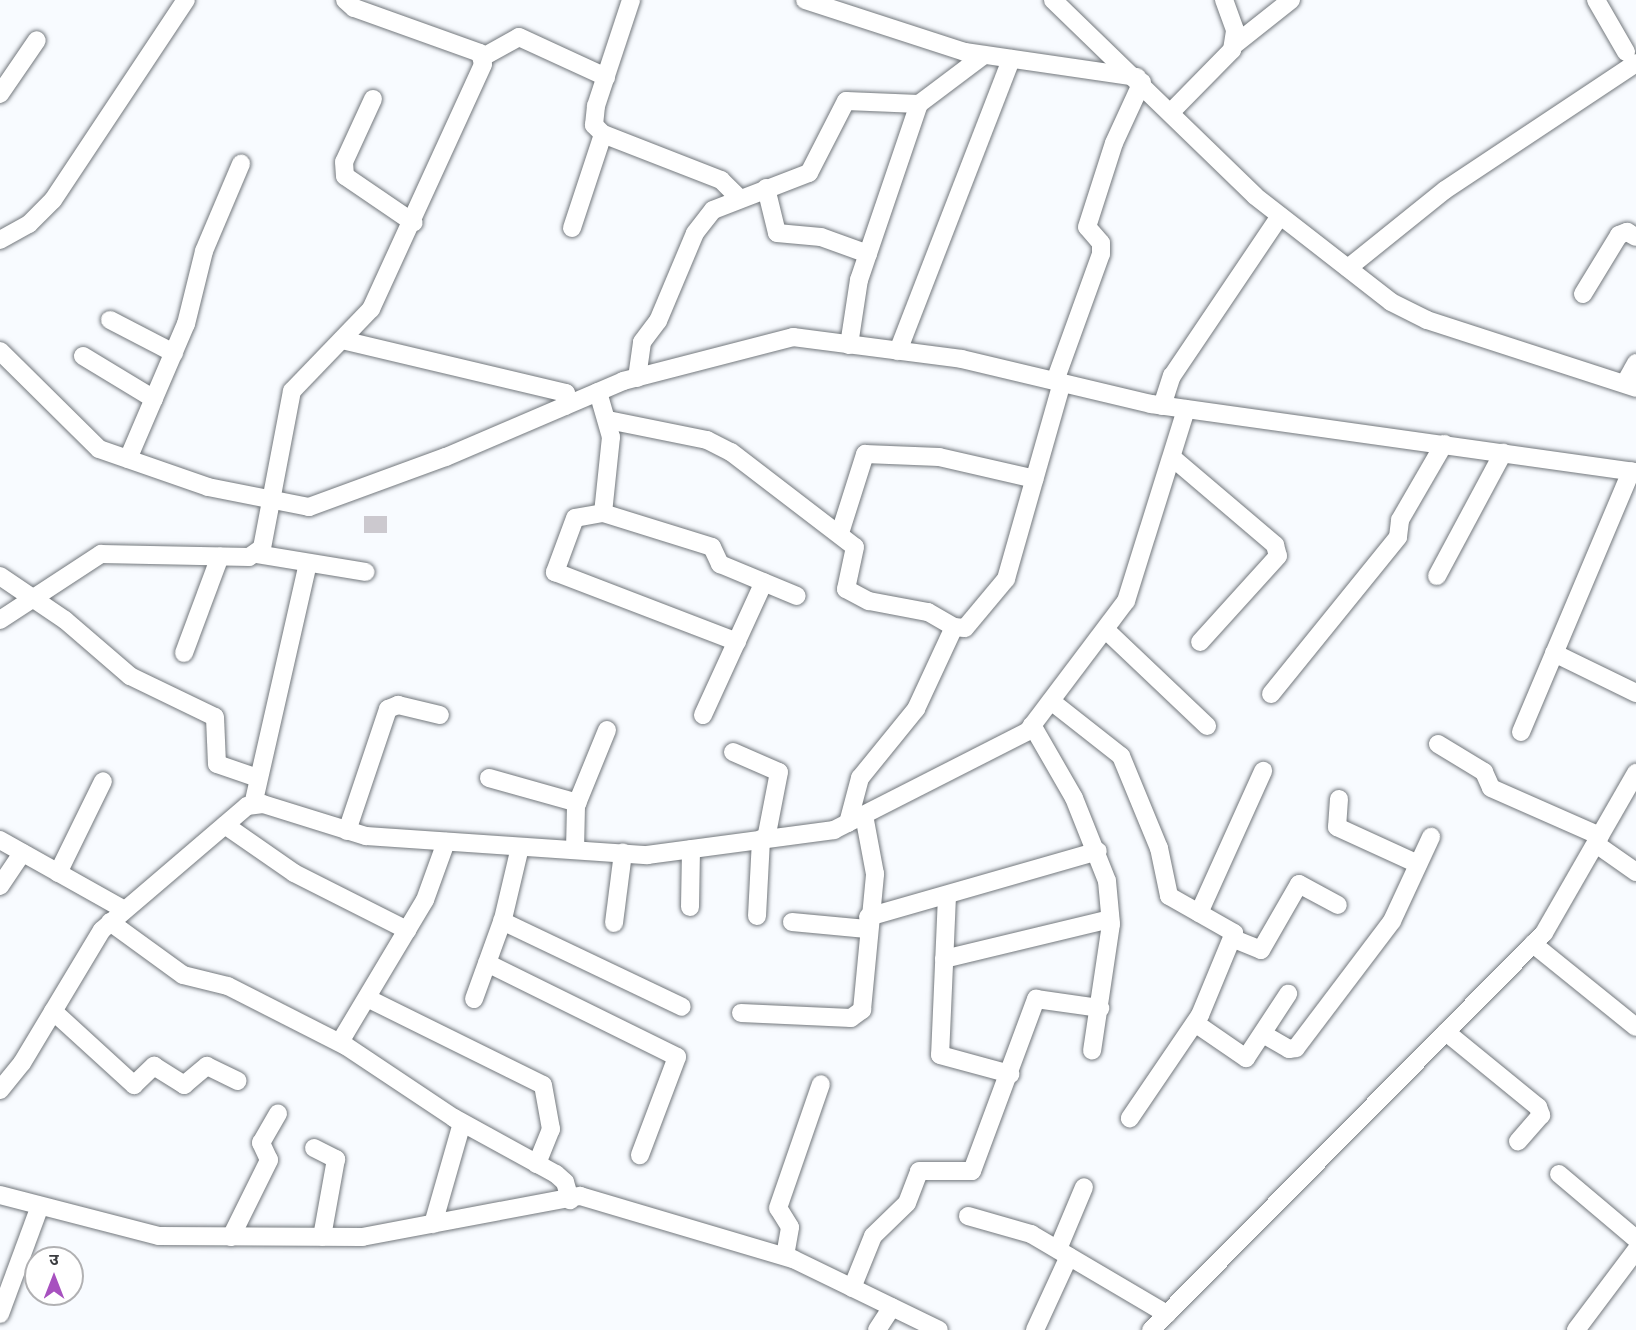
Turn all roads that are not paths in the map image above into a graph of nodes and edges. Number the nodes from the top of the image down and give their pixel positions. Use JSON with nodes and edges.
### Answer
{"nodes":[{"id":1,"x":186,"y":0,"type":"edge"},
{"id":2,"x":345,"y":0,"type":"edge"},
{"id":3,"x":631,"y":0,"type":"edge"},
{"id":4,"x":805,"y":0,"type":"edge"},
{"id":5,"x":1053,"y":0,"type":"edge"},
{"id":6,"x":1224,"y":0,"type":"edge"},
{"id":7,"x":1291,"y":0,"type":"edge"},
{"id":8,"x":1596,"y":0,"type":"edge"},
{"id":9,"x":37,"y":39,"type":"dead end"},
{"id":10,"x":1233,"y":46,"type":"junction"},
{"id":11,"x":984,"y":55,"type":"junction"},
{"id":12,"x":483,"y":57,"type":"junction"},
{"id":13,"x":1631,"y":57,"type":"edge"},
{"id":14,"x":1011,"y":59,"type":"junction"},
{"id":15,"x":606,"y":77,"type":"junction"},
{"id":16,"x":1140,"y":80,"type":"junction"},
{"id":17,"x":0,"y":94,"type":"edge"},
{"id":18,"x":373,"y":99,"type":"dead end"},
{"id":19,"x":919,"y":104,"type":"junction"},
{"id":20,"x":1172,"y":111,"type":"junction"},
{"id":21,"x":603,"y":134,"type":"junction"},
{"id":22,"x":241,"y":165,"type":"dead end"},
{"id":23,"x":766,"y":188,"type":"junction"},
{"id":24,"x":738,"y":197,"type":"junction"},
{"id":25,"x":1280,"y":216,"type":"junction"},
{"id":26,"x":414,"y":222,"type":"junction"},
{"id":27,"x":572,"y":228,"type":"dead end"},
{"id":28,"x":1636,"y":237,"type":"edge"},
{"id":29,"x":0,"y":240,"type":"edge"},
{"id":30,"x":868,"y":254,"type":"junction"},
{"id":31,"x":1348,"y":268,"type":"junction"},
{"id":32,"x":1583,"y":294,"type":"dead end"},
{"id":33,"x":110,"y":320,"type":"dead end"},
{"id":34,"x":342,"y":340,"type":"junction"},
{"id":35,"x":849,"y":345,"type":"junction"},
{"id":36,"x":0,"y":351,"type":"edge"},
{"id":37,"x":898,"y":351,"type":"junction"},
{"id":38,"x":174,"y":353,"type":"junction"},
{"id":39,"x":83,"y":356,"type":"dead end"},
{"id":40,"x":1636,"y":363,"type":"edge"},
{"id":41,"x":637,"y":378,"type":"junction"},
{"id":42,"x":1058,"y":382,"type":"junction"},
{"id":43,"x":1631,"y":385,"type":"edge"},
{"id":44,"x":598,"y":392,"type":"junction"},
{"id":45,"x":154,"y":399,"type":"junction"},
{"id":46,"x":1162,"y":405,"type":"junction"},
{"id":47,"x":565,"y":406,"type":"junction"},
{"id":48,"x":1186,"y":409,"type":"junction"},
{"id":49,"x":608,"y":420,"type":"junction"},
{"id":50,"x":1444,"y":444,"type":"junction"},
{"id":51,"x":1503,"y":453,"type":"junction"},
{"id":52,"x":128,"y":459,"type":"junction"},
{"id":53,"x":1174,"y":459,"type":"junction"},
{"id":54,"x":1633,"y":471,"type":"edge"},
{"id":55,"x":1035,"y":479,"type":"junction"},
{"id":56,"x":269,"y":499,"type":"junction"},
{"id":57,"x":603,"y":513,"type":"junction"},
{"id":58,"x":840,"y":533,"type":"junction"},
{"id":59,"x":257,"y":554,"type":"junction"},
{"id":60,"x":220,"y":556,"type":"junction"},
{"id":61,"x":308,"y":562,"type":"junction"},
{"id":62,"x":366,"y":572,"type":"dead end"},
{"id":63,"x":0,"y":576,"type":"edge"},
{"id":64,"x":1437,"y":576,"type":"dead end"},
{"id":65,"x":764,"y":582,"type":"junction"},
{"id":66,"x":797,"y":596,"type":"dead end"},
{"id":67,"x":34,"y":597,"type":"junction"},
{"id":68,"x":0,"y":620,"type":"edge"},
{"id":69,"x":954,"y":627,"type":"junction"},
{"id":70,"x":1107,"y":631,"type":"junction"},
{"id":71,"x":737,"y":642,"type":"junction"},
{"id":72,"x":1200,"y":642,"type":"dead end"},
{"id":73,"x":184,"y":653,"type":"dead end"},
{"id":74,"x":1554,"y":653,"type":"junction"},
{"id":75,"x":1636,"y":693,"type":"edge"},
{"id":76,"x":1271,"y":694,"type":"dead end"},
{"id":77,"x":1051,"y":701,"type":"junction"},
{"id":78,"x":440,"y":715,"type":"dead end"},
{"id":79,"x":704,"y":715,"type":"dead end"},
{"id":80,"x":1032,"y":725,"type":"junction"},
{"id":81,"x":1207,"y":726,"type":"dead end"},
{"id":82,"x":607,"y":730,"type":"dead end"},
{"id":83,"x":1521,"y":732,"type":"dead end"},
{"id":84,"x":1438,"y":744,"type":"dead end"},
{"id":85,"x":733,"y":752,"type":"dead end"},
{"id":86,"x":1263,"y":771,"type":"dead end"},
{"id":87,"x":1636,"y":773,"type":"edge"},
{"id":88,"x":255,"y":777,"type":"junction"},
{"id":89,"x":489,"y":778,"type":"dead end"},
{"id":90,"x":104,"y":781,"type":"dead end"},
{"id":91,"x":1339,"y":799,"type":"dead end"},
{"id":92,"x":578,"y":803,"type":"junction"},
{"id":93,"x":253,"y":805,"type":"junction"},
{"id":94,"x":856,"y":819,"type":"junction"},
{"id":95,"x":225,"y":825,"type":"junction"},
{"id":96,"x":347,"y":831,"type":"junction"},
{"id":97,"x":1431,"y":837,"type":"dead end"},
{"id":98,"x":763,"y":839,"type":"junction"},
{"id":99,"x":0,"y":840,"type":"edge"},
{"id":100,"x":1598,"y":840,"type":"junction"},
{"id":101,"x":446,"y":842,"type":"junction"},
{"id":102,"x":520,"y":847,"type":"junction"},
{"id":103,"x":691,"y":849,"type":"junction"},
{"id":104,"x":575,"y":850,"type":"junction"},
{"id":105,"x":1098,"y":851,"type":"junction"},
{"id":106,"x":22,"y":853,"type":"junction"},
{"id":107,"x":623,"y":854,"type":"junction"},
{"id":108,"x":1418,"y":864,"type":"junction"},
{"id":109,"x":1636,"y":872,"type":"edge"},
{"id":110,"x":58,"y":873,"type":"junction"},
{"id":111,"x":0,"y":886,"type":"edge"},
{"id":112,"x":947,"y":896,"type":"junction"},
{"id":113,"x":1338,"y":905,"type":"dead end"},
{"id":114,"x":690,"y":907,"type":"dead end"},
{"id":115,"x":1199,"y":913,"type":"junction"},
{"id":116,"x":116,"y":915,"type":"junction"},
{"id":117,"x":757,"y":916,"type":"dead end"},
{"id":118,"x":1110,"y":919,"type":"junction"},
{"id":119,"x":502,"y":921,"type":"junction"},
{"id":120,"x":792,"y":922,"type":"dead end"},
{"id":121,"x":614,"y":923,"type":"dead end"},
{"id":122,"x":867,"y":923,"type":"junction"},
{"id":123,"x":406,"y":930,"type":"junction"},
{"id":124,"x":1234,"y":939,"type":"junction"},
{"id":125,"x":1533,"y":944,"type":"junction"},
{"id":126,"x":944,"y":958,"type":"junction"},
{"id":127,"x":487,"y":963,"type":"junction"},
{"id":128,"x":1288,"y":994,"type":"dead end"},
{"id":129,"x":367,"y":998,"type":"junction"},
{"id":130,"x":474,"y":999,"type":"dead end"},
{"id":131,"x":682,"y":1007,"type":"dead end"},
{"id":132,"x":1100,"y":1008,"type":"junction"},
{"id":133,"x":53,"y":1011,"type":"junction"},
{"id":134,"x":741,"y":1013,"type":"dead end"},
{"id":135,"x":1195,"y":1023,"type":"junction"},
{"id":136,"x":1636,"y":1027,"type":"edge"},
{"id":137,"x":1446,"y":1032,"type":"junction"},
{"id":138,"x":1263,"y":1034,"type":"junction"},
{"id":139,"x":340,"y":1042,"type":"junction"},
{"id":140,"x":1092,"y":1051,"type":"dead end"},
{"id":141,"x":1010,"y":1074,"type":"junction"},
{"id":142,"x":238,"y":1081,"type":"dead end"},
{"id":143,"x":821,"y":1084,"type":"dead end"},
{"id":144,"x":0,"y":1090,"type":"edge"},
{"id":145,"x":278,"y":1113,"type":"dead end"},
{"id":146,"x":1130,"y":1118,"type":"dead end"},
{"id":147,"x":462,"y":1122,"type":"junction"},
{"id":148,"x":1518,"y":1141,"type":"dead end"},
{"id":149,"x":314,"y":1148,"type":"dead end"},
{"id":150,"x":640,"y":1155,"type":"dead end"},
{"id":151,"x":537,"y":1164,"type":"junction"},
{"id":152,"x":1559,"y":1174,"type":"dead end"},
{"id":153,"x":1084,"y":1187,"type":"dead end"},
{"id":154,"x":0,"y":1195,"type":"edge"},
{"id":155,"x":570,"y":1200,"type":"junction"},
{"id":156,"x":40,"y":1206,"type":"junction"},
{"id":157,"x":968,"y":1216,"type":"dead end"},
{"id":158,"x":433,"y":1224,"type":"junction"},
{"id":159,"x":231,"y":1236,"type":"junction"},
{"id":160,"x":322,"y":1237,"type":"junction"},
{"id":161,"x":1636,"y":1239,"type":"edge"},
{"id":162,"x":1636,"y":1250,"type":"edge"},
{"id":163,"x":1063,"y":1252,"type":"junction"},
{"id":164,"x":785,"y":1256,"type":"junction"},
{"id":165,"x":852,"y":1288,"type":"junction"},
{"id":166,"x":892,"y":1307,"type":"junction"},
{"id":167,"x":0,"y":1314,"type":"edge"},
{"id":168,"x":1167,"y":1314,"type":"junction"},
{"id":169,"x":877,"y":1330,"type":"edge"},
{"id":170,"x":939,"y":1330,"type":"edge"},
{"id":171,"x":1035,"y":1330,"type":"edge"},
{"id":172,"x":1151,"y":1330,"type":"edge"},
{"id":173,"x":1576,"y":1330,"type":"edge"}],
"edges":[{"from":1,"to":29,"type":"street"},
{"from":2,"to":12,"type":"street"},
{"from":3,"to":15,"type":"street"},
{"from":4,"to":11,"type":"street"},
{"from":5,"to":16,"type":"street"},
{"from":6,"to":10,"type":"street"},
{"from":7,"to":10,"type":"street"},
{"from":8,"to":13,"type":"street"},
{"from":9,"to":17,"type":"street"},
{"from":10,"to":20,"type":"street"},
{"from":11,"to":14,"type":"street"},
{"from":11,"to":19,"type":"street"},
{"from":12,"to":15,"type":"street"},
{"from":12,"to":26,"type":"street"},
{"from":13,"to":31,"type":"street"},
{"from":14,"to":16,"type":"street"},
{"from":14,"to":37,"type":"street"},
{"from":15,"to":21,"type":"street"},
{"from":16,"to":20,"type":"street"},
{"from":16,"to":42,"type":"street"},
{"from":18,"to":26,"type":"street"},
{"from":19,"to":23,"type":"street"},
{"from":19,"to":30,"type":"street"},
{"from":20,"to":25,"type":"street"},
{"from":21,"to":24,"type":"street"},
{"from":21,"to":27,"type":"street"},
{"from":22,"to":38,"type":"street"},
{"from":23,"to":24,"type":"street"},
{"from":23,"to":30,"type":"street"},
{"from":24,"to":41,"type":"street"},
{"from":25,"to":31,"type":"street"},
{"from":25,"to":46,"type":"street"},
{"from":26,"to":34,"type":"street"},
{"from":28,"to":32,"type":"street"},
{"from":30,"to":35,"type":"street"},
{"from":31,"to":43,"type":"street"},
{"from":33,"to":38,"type":"street"},
{"from":34,"to":47,"type":"street"},
{"from":34,"to":56,"type":"street"},
{"from":35,"to":37,"type":"street"},
{"from":35,"to":41,"type":"street"},
{"from":36,"to":52,"type":"street"},
{"from":37,"to":42,"type":"street"},
{"from":38,"to":45,"type":"street"},
{"from":39,"to":45,"type":"street"},
{"from":40,"to":43,"type":"street"},
{"from":41,"to":44,"type":"street"},
{"from":42,"to":46,"type":"street"},
{"from":42,"to":55,"type":"street"},
{"from":44,"to":47,"type":"street"},
{"from":44,"to":49,"type":"street"},
{"from":45,"to":52,"type":"street"},
{"from":46,"to":48,"type":"street"},
{"from":47,"to":56,"type":"street"},
{"from":48,"to":50,"type":"street"},
{"from":48,"to":53,"type":"street"},
{"from":49,"to":57,"type":"street"},
{"from":49,"to":58,"type":"street"},
{"from":50,"to":51,"type":"street"},
{"from":50,"to":76,"type":"street"},
{"from":51,"to":54,"type":"street"},
{"from":51,"to":64,"type":"street"},
{"from":52,"to":56,"type":"street"},
{"from":53,"to":70,"type":"street"},
{"from":53,"to":72,"type":"street"},
{"from":54,"to":74,"type":"street"},
{"from":55,"to":58,"type":"street"},
{"from":55,"to":69,"type":"street"},
{"from":56,"to":59,"type":"street"},
{"from":57,"to":65,"type":"street"},
{"from":57,"to":71,"type":"street"},
{"from":58,"to":69,"type":"street"},
{"from":59,"to":60,"type":"street"},
{"from":59,"to":61,"type":"street"},
{"from":60,"to":67,"type":"street"},
{"from":60,"to":73,"type":"street"},
{"from":61,"to":62,"type":"street"},
{"from":61,"to":88,"type":"street"},
{"from":63,"to":67,"type":"street"},
{"from":65,"to":66,"type":"street"},
{"from":65,"to":71,"type":"street"},
{"from":67,"to":68,"type":"street"},
{"from":67,"to":88,"type":"street"},
{"from":69,"to":94,"type":"street"},
{"from":70,"to":77,"type":"street"},
{"from":70,"to":81,"type":"street"},
{"from":71,"to":79,"type":"street"},
{"from":74,"to":75,"type":"street"},
{"from":74,"to":83,"type":"street"},
{"from":77,"to":80,"type":"street"},
{"from":77,"to":115,"type":"street"},
{"from":78,"to":96,"type":"street"},
{"from":80,"to":94,"type":"street"},
{"from":80,"to":105,"type":"street"},
{"from":82,"to":92,"type":"street"},
{"from":84,"to":100,"type":"street"},
{"from":85,"to":98,"type":"street"},
{"from":86,"to":115,"type":"street"},
{"from":87,"to":100,"type":"street"},
{"from":88,"to":93,"type":"street"},
{"from":89,"to":92,"type":"street"},
{"from":90,"to":110,"type":"street"},
{"from":91,"to":108,"type":"street"},
{"from":92,"to":104,"type":"street"},
{"from":93,"to":95,"type":"street"},
{"from":93,"to":96,"type":"street"},
{"from":94,"to":98,"type":"street"},
{"from":94,"to":122,"type":"street"},
{"from":95,"to":116,"type":"street"},
{"from":95,"to":123,"type":"street"},
{"from":96,"to":101,"type":"street"},
{"from":97,"to":108,"type":"street"},
{"from":98,"to":103,"type":"street"},
{"from":98,"to":117,"type":"street"},
{"from":99,"to":106,"type":"street"},
{"from":100,"to":109,"type":"street"},
{"from":100,"to":125,"type":"street"},
{"from":101,"to":102,"type":"street"},
{"from":101,"to":123,"type":"street"},
{"from":102,"to":104,"type":"street"},
{"from":102,"to":119,"type":"street"},
{"from":103,"to":107,"type":"street"},
{"from":103,"to":114,"type":"street"},
{"from":104,"to":107,"type":"street"},
{"from":105,"to":112,"type":"street"},
{"from":105,"to":118,"type":"street"},
{"from":106,"to":110,"type":"street"},
{"from":106,"to":111,"type":"street"},
{"from":107,"to":121,"type":"street"},
{"from":108,"to":138,"type":"street"},
{"from":110,"to":116,"type":"street"},
{"from":112,"to":122,"type":"street"},
{"from":112,"to":126,"type":"street"},
{"from":113,"to":124,"type":"street"},
{"from":115,"to":124,"type":"street"},
{"from":116,"to":133,"type":"street"},
{"from":116,"to":139,"type":"street"},
{"from":118,"to":126,"type":"street"},
{"from":118,"to":132,"type":"street"},
{"from":119,"to":127,"type":"street"},
{"from":119,"to":131,"type":"street"},
{"from":120,"to":122,"type":"street"},
{"from":122,"to":134,"type":"street"},
{"from":123,"to":129,"type":"street"},
{"from":124,"to":135,"type":"street"},
{"from":125,"to":136,"type":"street"},
{"from":125,"to":137,"type":"street"},
{"from":126,"to":141,"type":"street"},
{"from":127,"to":130,"type":"street"},
{"from":127,"to":150,"type":"street"},
{"from":128,"to":138,"type":"street"},
{"from":129,"to":139,"type":"street"},
{"from":129,"to":151,"type":"street"},
{"from":132,"to":140,"type":"street"},
{"from":132,"to":141,"type":"street"},
{"from":133,"to":142,"type":"street"},
{"from":133,"to":144,"type":"street"},
{"from":135,"to":138,"type":"street"},
{"from":135,"to":146,"type":"street"},
{"from":137,"to":148,"type":"street"},
{"from":137,"to":168,"type":"street"},
{"from":139,"to":147,"type":"street"},
{"from":141,"to":165,"type":"street"},
{"from":143,"to":164,"type":"street"},
{"from":145,"to":159,"type":"street"},
{"from":147,"to":151,"type":"street"},
{"from":147,"to":158,"type":"street"},
{"from":149,"to":160,"type":"street"},
{"from":151,"to":155,"type":"street"},
{"from":152,"to":161,"type":"street"},
{"from":153,"to":163,"type":"street"},
{"from":154,"to":156,"type":"street"},
{"from":155,"to":158,"type":"street"},
{"from":155,"to":164,"type":"street"},
{"from":156,"to":159,"type":"street"},
{"from":156,"to":167,"type":"street"},
{"from":157,"to":163,"type":"street"},
{"from":158,"to":160,"type":"street"},
{"from":159,"to":160,"type":"street"},
{"from":162,"to":173,"type":"street"},
{"from":163,"to":168,"type":"street"},
{"from":163,"to":171,"type":"street"},
{"from":164,"to":165,"type":"street"},
{"from":165,"to":166,"type":"street"},
{"from":166,"to":169,"type":"street"},
{"from":166,"to":170,"type":"street"},
{"from":168,"to":172,"type":"street"}]}
